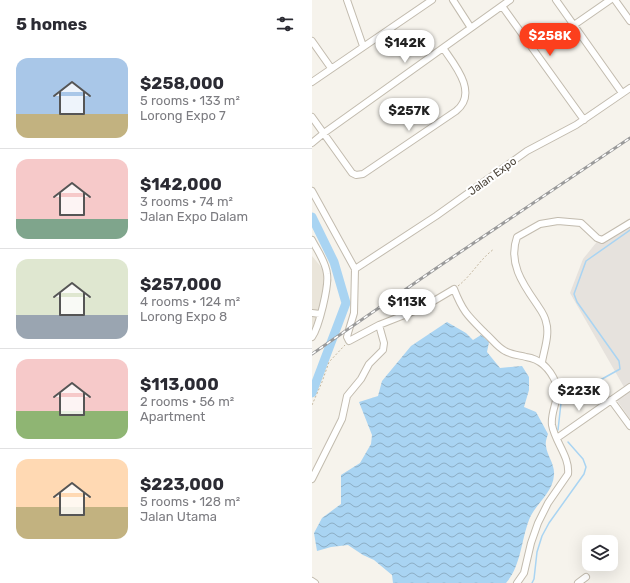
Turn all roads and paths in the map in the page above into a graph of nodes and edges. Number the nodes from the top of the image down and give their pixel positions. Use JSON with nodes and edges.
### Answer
{"nodes":[{"id":1,"x":347,"y":0,"type":"edge"},
{"id":2,"x":432,"y":0,"type":"edge"},
{"id":3,"x":453,"y":0,"type":"edge"},
{"id":4,"x":510,"y":0,"type":"edge"},
{"id":5,"x":556,"y":0,"type":"edge"},
{"id":6,"x":610,"y":0,"type":"edge"},
{"id":7,"x":616,"y":0,"type":"edge"},
{"id":8,"x":502,"y":6,"type":"junction"},
{"id":9,"x":630,"y":21,"type":"edge"},
{"id":10,"x":574,"y":25,"type":"junction"},
{"id":11,"x":471,"y":28,"type":"junction"},
{"id":12,"x":312,"y":42,"type":"edge"},
{"id":13,"x":363,"y":46,"type":"junction"},
{"id":14,"x":442,"y":48,"type":"junction"},
{"id":15,"x":331,"y":68,"type":"junction"},
{"id":16,"x":312,"y":82,"type":"edge"},
{"id":17,"x":630,"y":88,"type":"edge"},
{"id":18,"x":622,"y":93,"type":"junction"},
{"id":19,"x":312,"y":117,"type":"edge"},
{"id":20,"x":584,"y":120,"type":"junction"},
{"id":21,"x":324,"y":133,"type":"junction"},
{"id":22,"x":312,"y":143,"type":"edge"},
{"id":23,"x":312,"y":191,"type":"edge"},
{"id":24,"x":630,"y":223,"type":"edge"},
{"id":25,"x":312,"y":240,"type":"edge"},
{"id":26,"x":494,"y":249,"type":"dead end"},
{"id":27,"x":355,"y":269,"type":"junction"},
{"id":28,"x":454,"y":289,"type":"junction"},
{"id":29,"x":312,"y":313,"type":"edge"},
{"id":30,"x":320,"y":314,"type":"junction"},
{"id":31,"x":378,"y":325,"type":"junction"},
{"id":32,"x":312,"y":337,"type":"edge"},
{"id":33,"x":349,"y":341,"type":"junction"},
{"id":34,"x":542,"y":362,"type":"junction"},
{"id":35,"x":630,"y":387,"type":"edge"},
{"id":36,"x":611,"y":400,"type":"junction"},
{"id":37,"x":312,"y":405,"type":"edge"},
{"id":38,"x":630,"y":426,"type":"edge"},
{"id":39,"x":557,"y":438,"type":"junction"},
{"id":40,"x":312,"y":479,"type":"edge"},
{"id":41,"x":586,"y":577,"type":"dead end"},
{"id":42,"x":312,"y":581,"type":"edge"},
{"id":43,"x":314,"y":583,"type":"edge"},
{"id":44,"x":517,"y":583,"type":"edge"},
{"id":45,"x":578,"y":583,"type":"edge"}],
"edges":[{"from":1,"to":13,"type":"street"},
{"from":2,"to":13,"type":"street"},
{"from":3,"to":11,"type":"street"},
{"from":4,"to":8,"type":"street"},
{"from":5,"to":10,"type":"street"},
{"from":6,"to":10,"type":"street"},
{"from":7,"to":9,"type":"street"},
{"from":8,"to":11,"type":"street"},
{"from":8,"to":20,"type":"street"},
{"from":10,"to":18,"type":"street"},
{"from":11,"to":14,"type":"street"},
{"from":12,"to":15,"type":"street"},
{"from":13,"to":15,"type":"street"},
{"from":14,"to":21,"type":"street"},
{"from":14,"to":21,"type":"street"},
{"from":15,"to":16,"type":"street"},
{"from":17,"to":18,"type":"street","name":"Jalan Expo"},
{"from":18,"to":20,"type":"street","name":"Jalan Expo"},
{"from":19,"to":21,"type":"street"},
{"from":20,"to":27,"type":"street","name":"Jalan Expo"},
{"from":21,"to":22,"type":"street"},
{"from":23,"to":27,"type":"street"},
{"from":24,"to":34,"type":"street"},
{"from":25,"to":30,"type":"street"},
{"from":26,"to":28,"type":"path"},
{"from":27,"to":33,"type":"street"},
{"from":28,"to":31,"type":"street"},
{"from":28,"to":34,"type":"street"},
{"from":29,"to":30,"type":"street"},
{"from":30,"to":32,"type":"street"},
{"from":31,"to":33,"type":"street"},
{"from":31,"to":40,"type":"street"},
{"from":33,"to":37,"type":"path"},
{"from":34,"to":39,"type":"street"},
{"from":35,"to":36,"type":"street"},
{"from":36,"to":38,"type":"street"},
{"from":36,"to":39,"type":"street"},
{"from":39,"to":44,"type":"street"},
{"from":41,"to":45,"type":"street"},
{"from":42,"to":43,"type":"street"}]}
